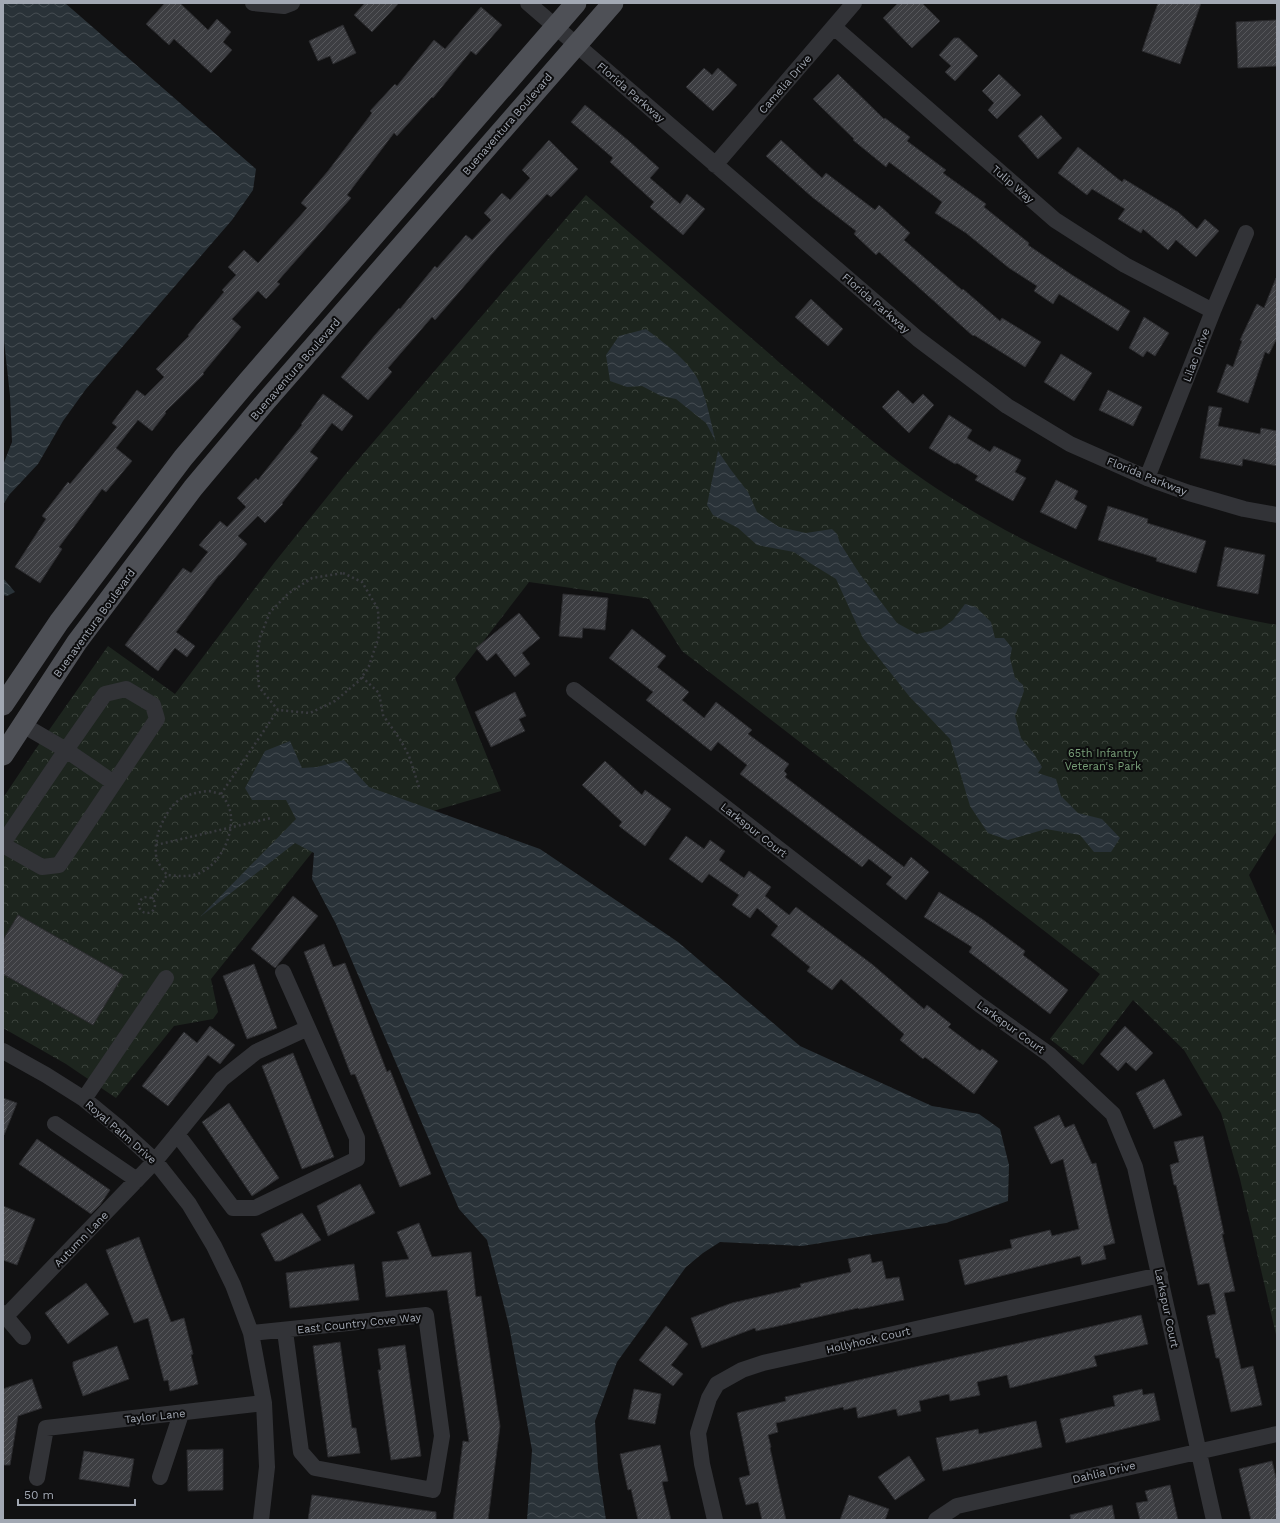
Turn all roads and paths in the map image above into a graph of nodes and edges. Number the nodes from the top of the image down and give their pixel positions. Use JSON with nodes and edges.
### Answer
{"nodes":[{"id":1,"x":253,"y":3,"type":"edge"},
{"id":2,"x":292,"y":3,"type":"edge"},
{"id":3,"x":528,"y":3,"type":"edge"},
{"id":4,"x":576,"y":3,"type":"edge"},
{"id":5,"x":613,"y":3,"type":"edge"},
{"id":6,"x":854,"y":3,"type":"edge"},
{"id":7,"x":556,"y":27,"type":"junction"},
{"id":8,"x":834,"y":27,"type":"junction"},
{"id":9,"x":576,"y":44,"type":"junction"},
{"id":10,"x":715,"y":165,"type":"junction"},
{"id":11,"x":1246,"y":233,"type":"dead end"},
{"id":12,"x":1213,"y":311,"type":"junction"},
{"id":13,"x":1148,"y":478,"type":"junction"},
{"id":14,"x":1277,"y":515,"type":"edge"},
{"id":15,"x":362,"y":677,"type":"junction"},
{"id":16,"x":574,"y":690,"type":"dead end"},
{"id":17,"x":3,"y":705,"type":"edge"},
{"id":18,"x":278,"y":710,"type":"junction"},
{"id":19,"x":23,"y":725,"type":"junction"},
{"id":20,"x":66,"y":750,"type":"junction"},
{"id":21,"x":3,"y":755,"type":"edge"},
{"id":22,"x":114,"y":783,"type":"junction"},
{"id":23,"x":419,"y":787,"type":"dead end"},
{"id":24,"x":221,"y":794,"type":"junction"},
{"id":25,"x":271,"y":818,"type":"dead end"},
{"id":26,"x":231,"y":827,"type":"junction"},
{"id":27,"x":3,"y":844,"type":"edge"},
{"id":28,"x":156,"y":845,"type":"junction"},
{"id":29,"x":167,"y":875,"type":"junction"},
{"id":30,"x":152,"y":899,"type":"junction"},
{"id":31,"x":284,"y":972,"type":"dead end"},
{"id":32,"x":166,"y":978,"type":"dead end"},
{"id":33,"x":308,"y":1028,"type":"junction"},
{"id":34,"x":3,"y":1051,"type":"edge"},
{"id":35,"x":84,"y":1099,"type":"junction"},
{"id":36,"x":54,"y":1124,"type":"dead end"},
{"id":37,"x":177,"y":1134,"type":"junction"},
{"id":38,"x":155,"y":1161,"type":"junction"},
{"id":39,"x":137,"y":1180,"type":"junction"},
{"id":40,"x":1160,"y":1275,"type":"junction"},
{"id":41,"x":4,"y":1314,"type":"edge"},
{"id":42,"x":285,"y":1331,"type":"junction"},
{"id":43,"x":251,"y":1333,"type":"junction"},
{"id":44,"x":23,"y":1337,"type":"dead end"},
{"id":45,"x":264,"y":1403,"type":"junction"},
{"id":46,"x":181,"y":1414,"type":"junction"},
{"id":47,"x":1277,"y":1434,"type":"edge"},
{"id":48,"x":1198,"y":1451,"type":"junction"},
{"id":49,"x":160,"y":1477,"type":"dead end"},
{"id":50,"x":37,"y":1478,"type":"dead end"},
{"id":51,"x":261,"y":1520,"type":"edge"},
{"id":52,"x":715,"y":1520,"type":"edge"},
{"id":53,"x":936,"y":1520,"type":"edge"},
{"id":54,"x":1214,"y":1520,"type":"edge"}],
"edges":[{"from":1,"to":2,"type":"street"},
{"from":3,"to":7,"type":"street","name":"Florida Parkway"},
{"from":4,"to":7,"type":"main road"},
{"from":5,"to":9,"type":"main road","name":"Buenaventura Boulevard"},
{"from":6,"to":8,"type":"street","name":"Camelia Drive"},
{"from":7,"to":9,"type":"street","name":"Florida Parkway"},
{"from":7,"to":17,"type":"main road"},
{"from":8,"to":10,"type":"street","name":"Camelia Drive"},
{"from":8,"to":12,"type":"street","name":"Tulip Way"},
{"from":9,"to":10,"type":"street","name":"Florida Parkway"},
{"from":9,"to":19,"type":"main road","name":"Buenaventura Boulevard"},
{"from":10,"to":13,"type":"street","name":"Florida Parkway"},
{"from":11,"to":12,"type":"street","name":"Lilac Drive"},
{"from":12,"to":13,"type":"street","name":"Lilac Drive"},
{"from":13,"to":14,"type":"street","name":"Florida Parkway"},
{"from":15,"to":18,"type":"path"},
{"from":15,"to":18,"type":"path"},
{"from":15,"to":23,"type":"path"},
{"from":16,"to":40,"type":"street","name":"Larkspur Court"},
{"from":18,"to":24,"type":"path"},
{"from":19,"to":20,"type":"street"},
{"from":19,"to":21,"type":"main road","name":"Buenaventura Boulevard"},
{"from":20,"to":22,"type":"street"},
{"from":20,"to":22,"type":"street"},
{"from":20,"to":27,"type":"street"},
{"from":22,"to":27,"type":"street"},
{"from":24,"to":26,"type":"path"},
{"from":24,"to":28,"type":"path"},
{"from":25,"to":26,"type":"path"},
{"from":26,"to":28,"type":"path"},
{"from":26,"to":29,"type":"path"},
{"from":28,"to":29,"type":"path"},
{"from":29,"to":30,"type":"path"},
{"from":30,"to":30,"type":"path"},
{"from":31,"to":33,"type":"street"},
{"from":32,"to":35,"type":"street"},
{"from":33,"to":37,"type":"street","name":"Autumn Lane"},
{"from":33,"to":37,"type":"street"},
{"from":34,"to":35,"type":"street","name":"Royal Palm Drive"},
{"from":35,"to":38,"type":"street","name":"Royal Palm Drive"},
{"from":36,"to":39,"type":"street"},
{"from":37,"to":38,"type":"street","name":"Autumn Lane"},
{"from":38,"to":39,"type":"street","name":"Autumn Lane"},
{"from":38,"to":43,"type":"street","name":"Royal Palm Drive"},
{"from":39,"to":41,"type":"street","name":"Autumn Lane"},
{"from":40,"to":48,"type":"street","name":"Larkspur Court"},
{"from":40,"to":52,"type":"street","name":"Hollyhock Court"},
{"from":41,"to":44,"type":"street"},
{"from":42,"to":42,"type":"street","name":"East Country Cove Way"},
{"from":42,"to":43,"type":"street","name":"East Country Cove Way"},
{"from":43,"to":45,"type":"street","name":"Royal Palm Drive"},
{"from":45,"to":46,"type":"street","name":"Taylor Lane"},
{"from":45,"to":51,"type":"street","name":"Royal Palm Drive"},
{"from":46,"to":49,"type":"street"},
{"from":46,"to":50,"type":"street","name":"Taylor Lane"},
{"from":47,"to":48,"type":"street","name":"Dahlia Drive"},
{"from":48,"to":53,"type":"street","name":"Dahlia Drive"},
{"from":48,"to":54,"type":"street","name":"Larkspur Court"}]}
